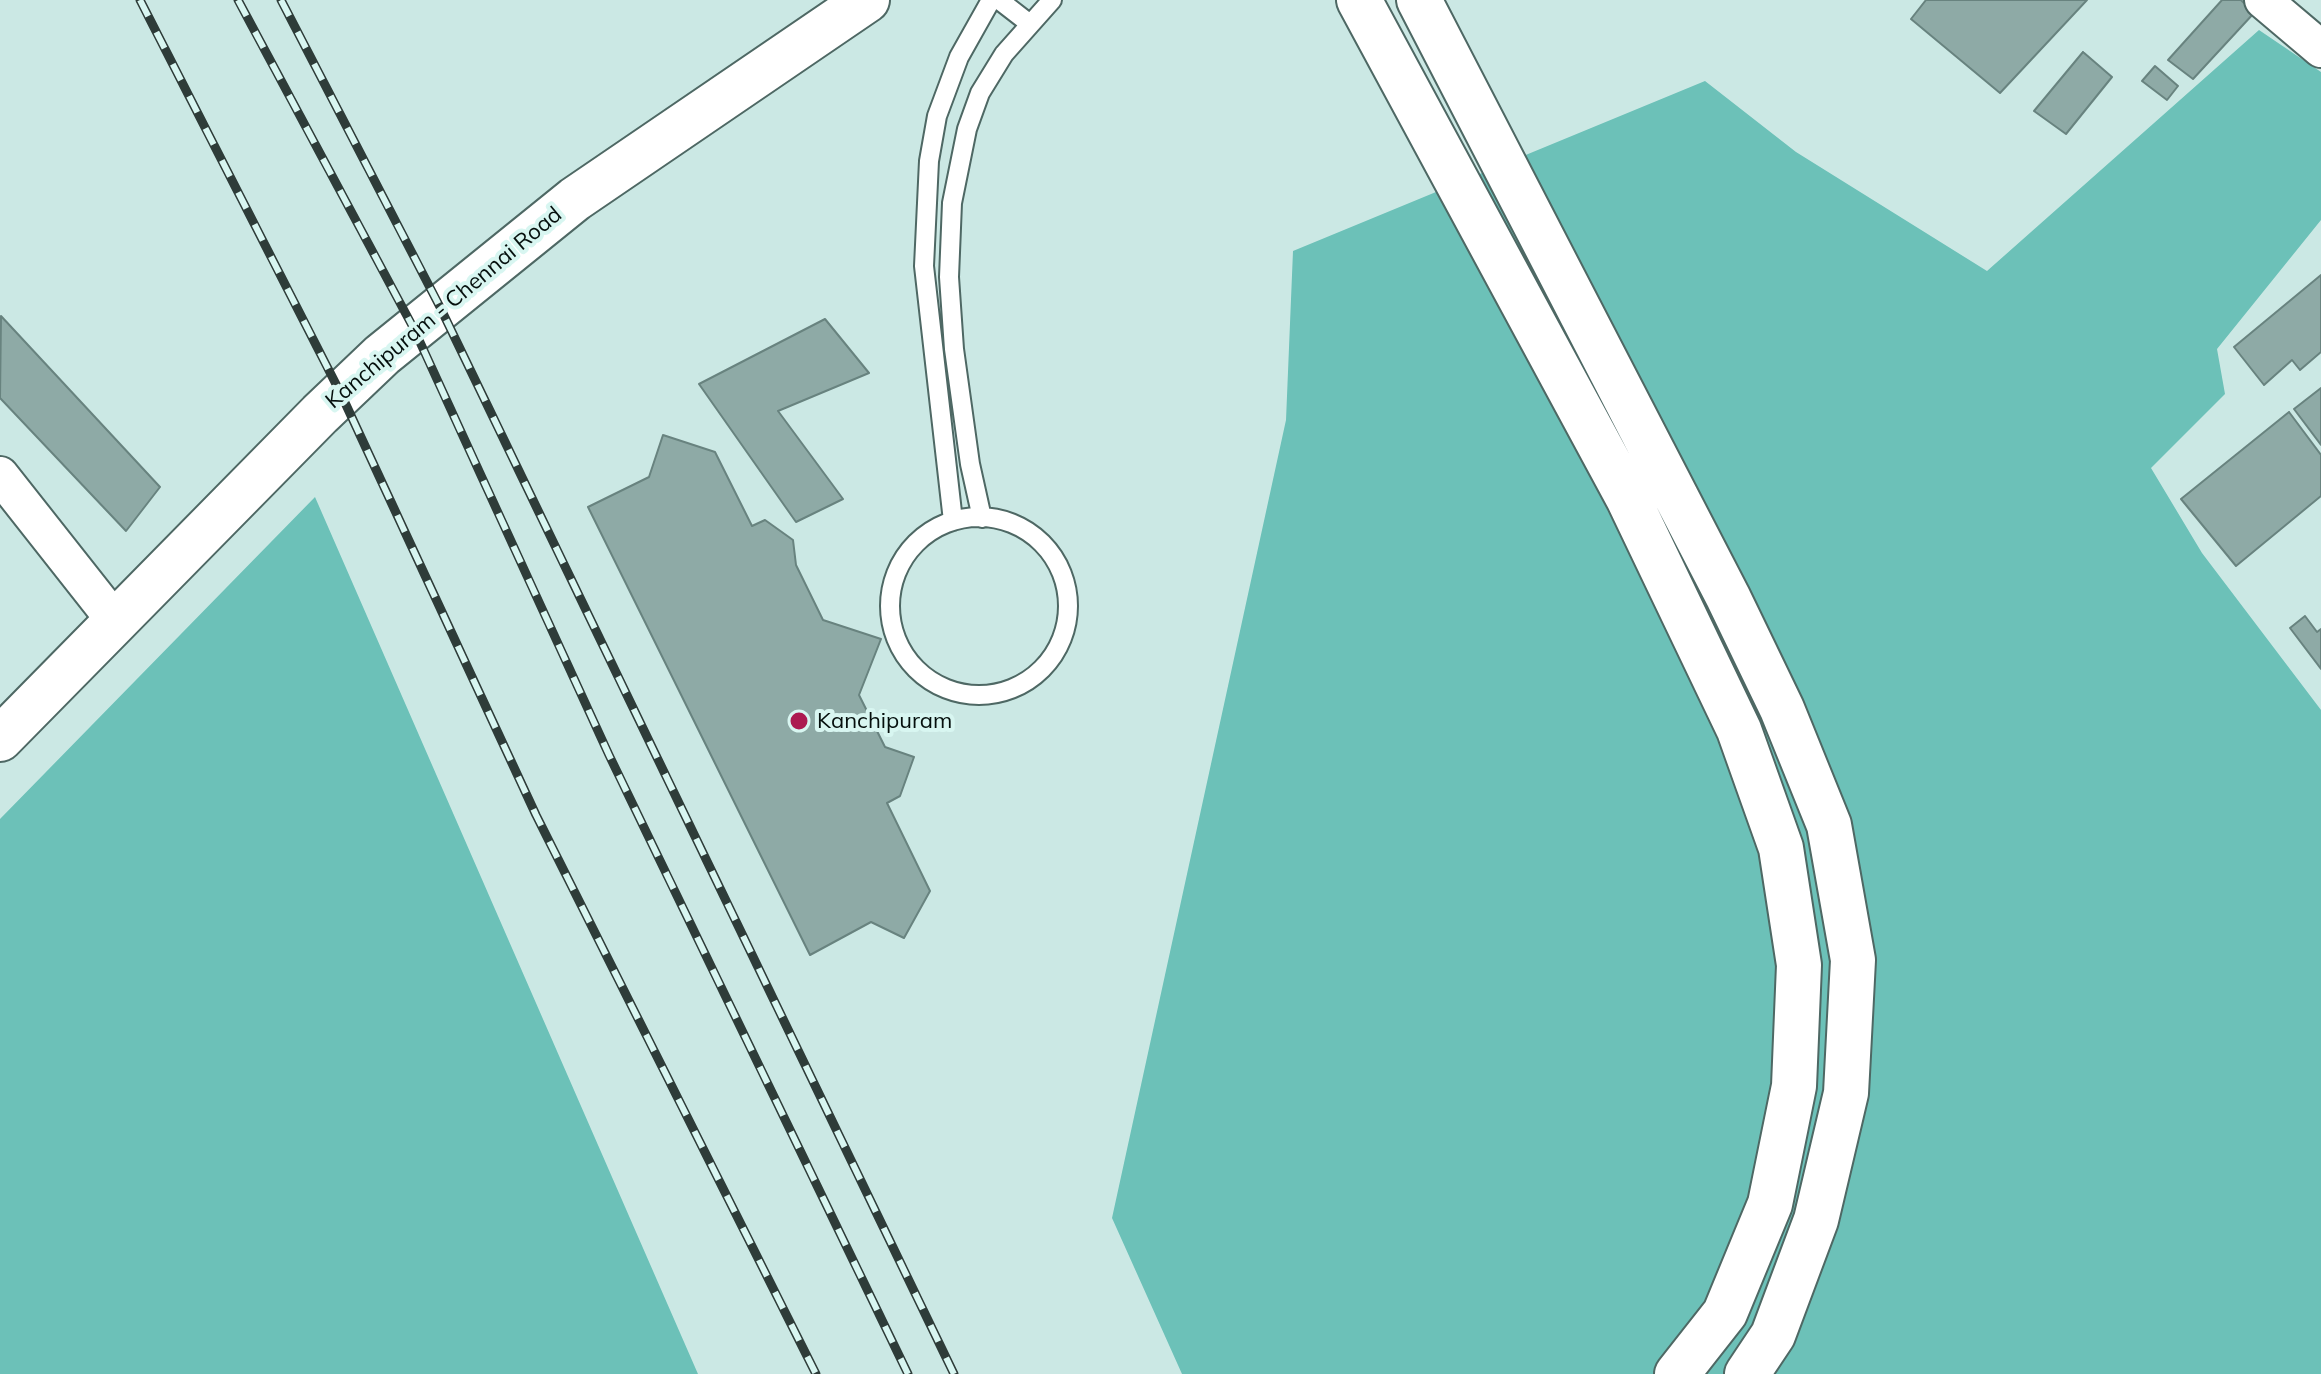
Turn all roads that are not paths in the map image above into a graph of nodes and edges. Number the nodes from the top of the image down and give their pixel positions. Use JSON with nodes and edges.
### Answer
{"nodes":[{"id":1,"x":867,"y":0,"type":"edge"},
{"id":2,"x":991,"y":0,"type":"edge"},
{"id":3,"x":999,"y":0,"type":"edge"},
{"id":4,"x":1052,"y":0,"type":"edge"},
{"id":5,"x":1359,"y":0,"type":"edge"},
{"id":6,"x":2263,"y":0,"type":"edge"},
{"id":7,"x":1427,"y":13,"type":"edge"},
{"id":8,"x":1030,"y":24,"type":"junction"},
{"id":9,"x":2321,"y":49,"type":"edge"},
{"id":10,"x":0,"y":475,"type":"edge"},
{"id":11,"x":982,"y":518,"type":"junction"},
{"id":12,"x":953,"y":521,"type":"junction"},
{"id":13,"x":116,"y":622,"type":"junction"},
{"id":14,"x":0,"y":739,"type":"edge"},
{"id":15,"x":1677,"y":1374,"type":"edge"},
{"id":16,"x":1747,"y":1374,"type":"edge"}],
"edges":[{"from":1,"to":13,"type":"main road","name":"Kanchipuram - Chennai Road"},
{"from":2,"to":12,"type":"lane"},
{"from":3,"to":8,"type":"lane"},
{"from":4,"to":8,"type":"lane"},
{"from":5,"to":15,"type":"main road"},
{"from":6,"to":9,"type":"street"},
{"from":7,"to":16,"type":"main road"},
{"from":8,"to":11,"type":"lane"},
{"from":10,"to":13,"type":"street"},
{"from":11,"to":12,"type":"lane"},
{"from":11,"to":12,"type":"lane"},
{"from":13,"to":14,"type":"main road","name":"Kanchipuram - Chennai Road"}]}
